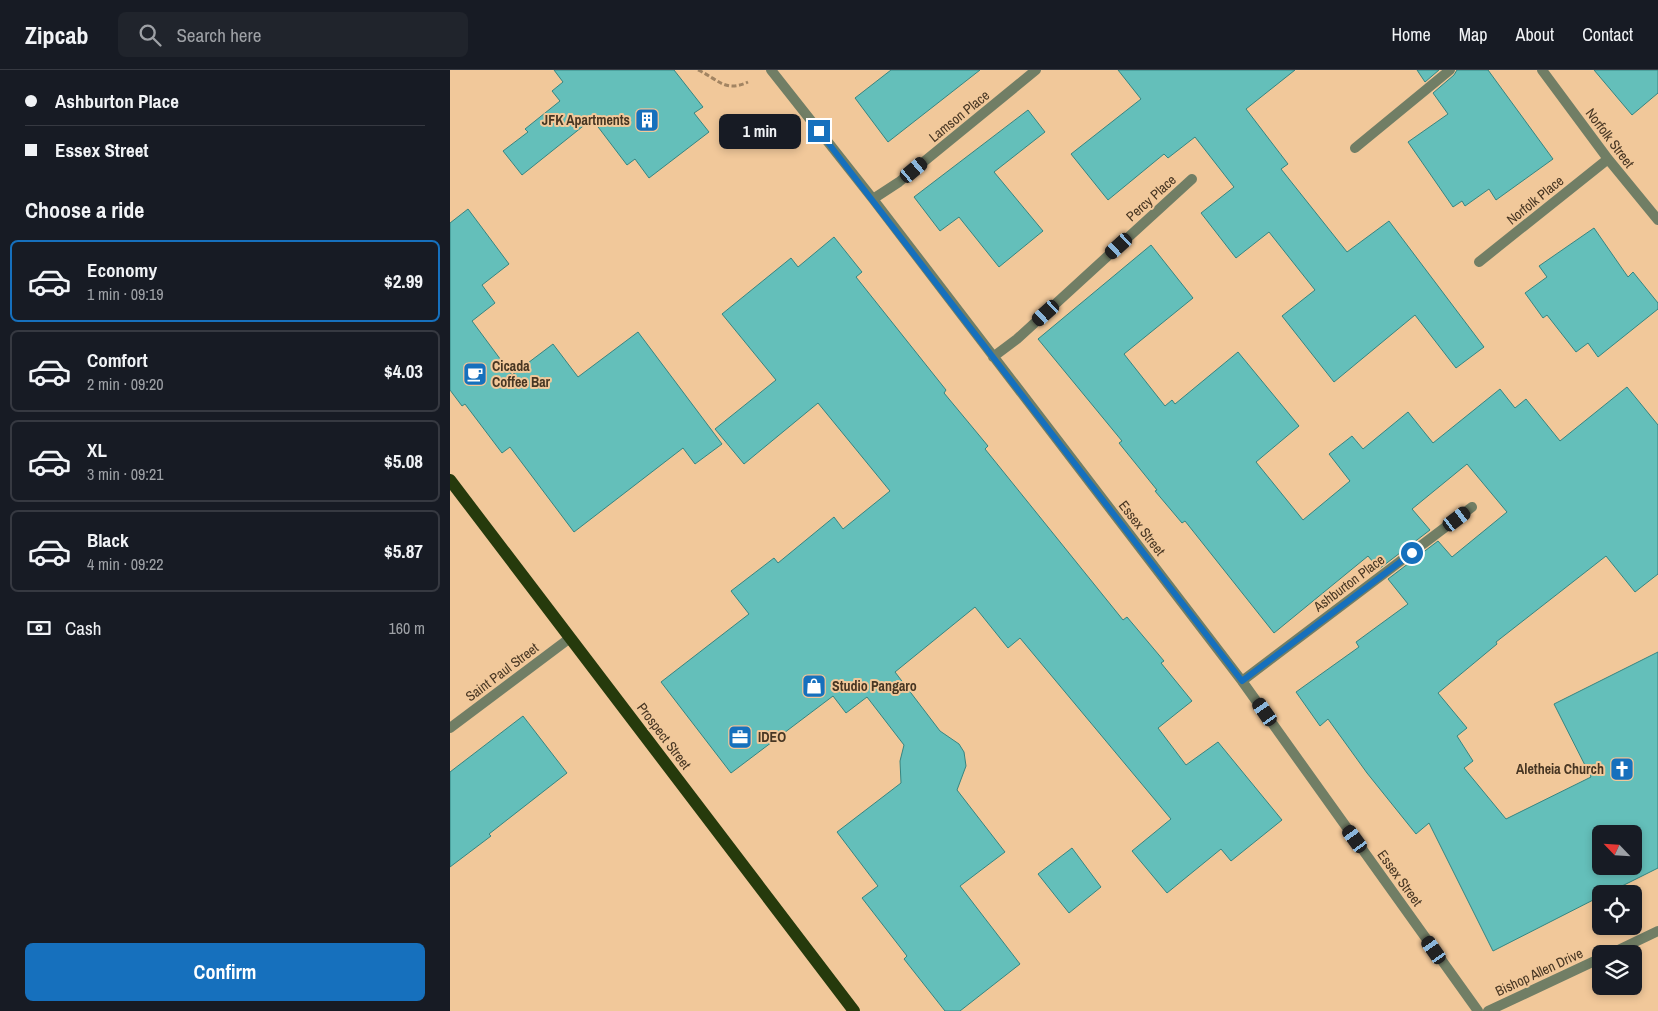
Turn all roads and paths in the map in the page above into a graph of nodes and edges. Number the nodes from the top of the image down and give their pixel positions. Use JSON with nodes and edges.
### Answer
{"nodes":[{"id":1,"x":698,"y":70,"type":"edge"},
{"id":2,"x":771,"y":70,"type":"edge"},
{"id":3,"x":1036,"y":70,"type":"edge"},
{"id":4,"x":1450,"y":70,"type":"edge"},
{"id":5,"x":1542,"y":70,"type":"edge"},
{"id":6,"x":749,"y":81,"type":"dead end"},
{"id":7,"x":1355,"y":148,"type":"dead end"},
{"id":8,"x":1608,"y":159,"type":"junction"},
{"id":9,"x":1192,"y":180,"type":"dead end"},
{"id":10,"x":874,"y":199,"type":"junction"},
{"id":11,"x":1658,"y":220,"type":"edge"},
{"id":12,"x":1480,"y":262,"type":"dead end"},
{"id":13,"x":993,"y":357,"type":"junction"},
{"id":14,"x":450,"y":480,"type":"edge"},
{"id":15,"x":1472,"y":507,"type":"dead end"},
{"id":16,"x":570,"y":638,"type":"junction"},
{"id":17,"x":1242,"y":681,"type":"junction"},
{"id":18,"x":450,"y":728,"type":"edge"},
{"id":19,"x":1658,"y":931,"type":"edge"},
{"id":20,"x":1629,"y":945,"type":"edge"},
{"id":21,"x":1592,"y":962,"type":"edge"},
{"id":22,"x":854,"y":1011,"type":"edge"},
{"id":23,"x":1478,"y":1011,"type":"edge"},
{"id":24,"x":1488,"y":1011,"type":"edge"}],
"edges":[{"from":1,"to":6,"type":"path"},
{"from":2,"to":10,"type":"street","name":"Essex Street"},
{"from":3,"to":10,"type":"street","name":"Lamson Place"},
{"from":4,"to":7,"type":"street"},
{"from":5,"to":8,"type":"street","name":"Norfolk Street"},
{"from":8,"to":11,"type":"street","name":"Norfolk Street"},
{"from":8,"to":12,"type":"street","name":"Norfolk Place"},
{"from":9,"to":13,"type":"street","name":"Percy Place"},
{"from":10,"to":13,"type":"street","name":"Essex Street"},
{"from":13,"to":17,"type":"street","name":"Essex Street"},
{"from":14,"to":16,"type":"main road","name":"Prospect Street"},
{"from":15,"to":17,"type":"street","name":"Ashburton Place"},
{"from":16,"to":18,"type":"street","name":"Saint Paul Street"},
{"from":16,"to":22,"type":"main road","name":"Prospect Street"},
{"from":17,"to":23,"type":"street","name":"Essex Street"},
{"from":19,"to":20,"type":"street"},
{"from":21,"to":24,"type":"street","name":"Bishop Allen Drive"}]}
